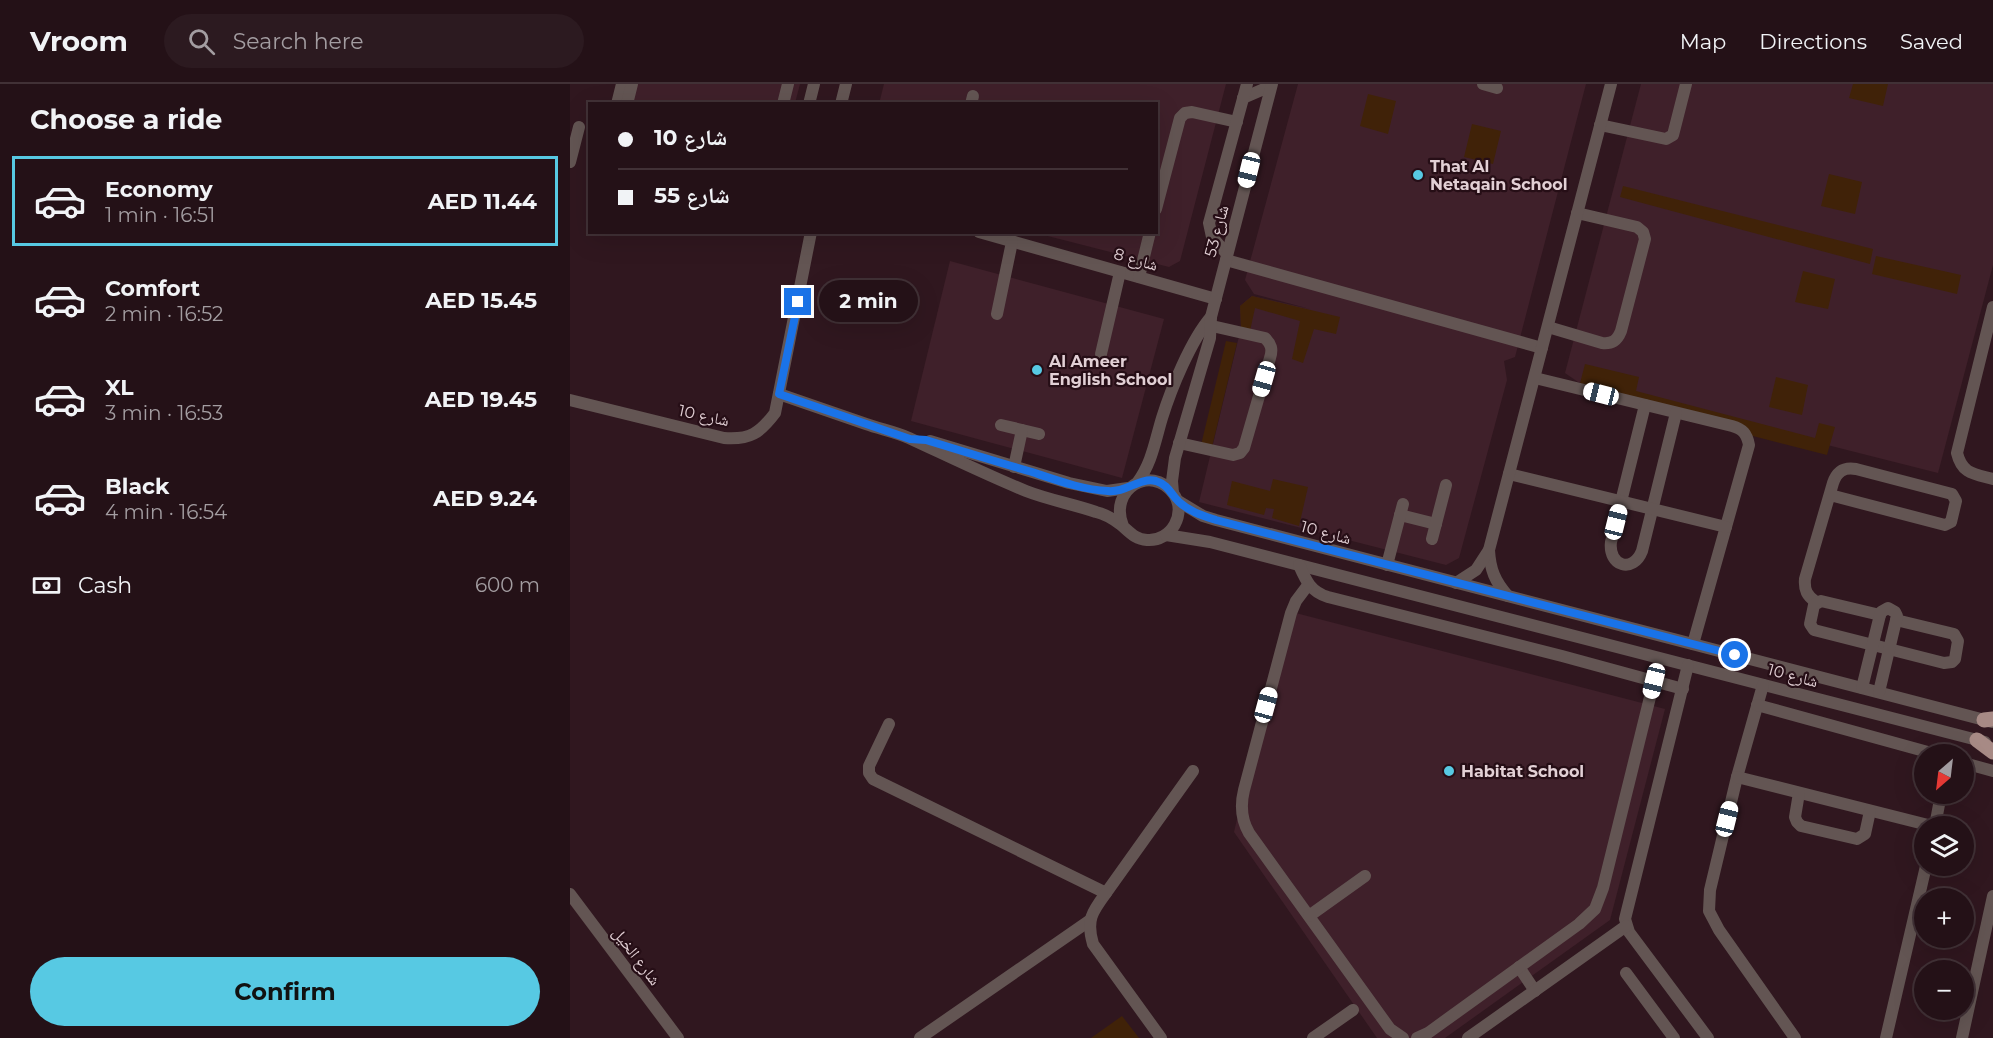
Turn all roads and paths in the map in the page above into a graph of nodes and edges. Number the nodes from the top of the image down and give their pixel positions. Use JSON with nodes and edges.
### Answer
{"nodes":[{"id":1,"x":622,"y":84,"type":"edge"},
{"id":2,"x":632,"y":84,"type":"edge"},
{"id":3,"x":788,"y":84,"type":"edge"},
{"id":4,"x":814,"y":84,"type":"edge"},
{"id":5,"x":846,"y":84,"type":"edge"},
{"id":6,"x":1247,"y":84,"type":"edge"},
{"id":7,"x":1483,"y":84,"type":"edge"},
{"id":8,"x":1611,"y":84,"type":"edge"},
{"id":9,"x":1686,"y":84,"type":"edge"},
{"id":10,"x":1271,"y":85,"type":"edge"},
{"id":11,"x":1497,"y":88,"type":"dead end"},
{"id":12,"x":1243,"y":98,"type":"junction"},
{"id":13,"x":618,"y":102,"type":"edge"},
{"id":14,"x":628,"y":102,"type":"edge"},
{"id":15,"x":784,"y":102,"type":"edge"},
{"id":16,"x":810,"y":102,"type":"edge"},
{"id":17,"x":842,"y":102,"type":"edge"},
{"id":18,"x":1237,"y":122,"type":"junction"},
{"id":19,"x":1600,"y":125,"type":"junction"},
{"id":20,"x":580,"y":127,"type":"edge"},
{"id":21,"x":570,"y":162,"type":"edge"},
{"id":22,"x":1158,"y":201,"type":"edge"},
{"id":23,"x":1577,"y":213,"type":"junction"},
{"id":24,"x":811,"y":234,"type":"edge"},
{"id":25,"x":986,"y":234,"type":"edge"},
{"id":26,"x":1150,"y":234,"type":"edge"},
{"id":27,"x":1012,"y":242,"type":"junction"},
{"id":28,"x":1227,"y":257,"type":"junction"},
{"id":29,"x":1120,"y":272,"type":"junction"},
{"id":30,"x":1139,"y":277,"type":"junction"},
{"id":31,"x":1216,"y":299,"type":"junction"},
{"id":32,"x":1993,"y":307,"type":"edge"},
{"id":33,"x":997,"y":314,"type":"dead end"},
{"id":34,"x":1211,"y":321,"type":"junction"},
{"id":35,"x":1548,"y":327,"type":"junction"},
{"id":36,"x":1542,"y":348,"type":"junction"},
{"id":37,"x":1101,"y":354,"type":"dead end"},
{"id":38,"x":1535,"y":378,"type":"junction"},
{"id":39,"x":779,"y":394,"type":"junction"},
{"id":40,"x":570,"y":400,"type":"edge"},
{"id":41,"x":1645,"y":405,"type":"junction"},
{"id":42,"x":1676,"y":413,"type":"junction"},
{"id":43,"x":1001,"y":425,"type":"dead end"},
{"id":44,"x":1022,"y":430,"type":"junction"},
{"id":45,"x":1039,"y":434,"type":"dead end"},
{"id":46,"x":910,"y":439,"type":"junction"},
{"id":47,"x":1179,"y":443,"type":"junction"},
{"id":48,"x":1012,"y":466,"type":"junction"},
{"id":49,"x":1509,"y":474,"type":"junction"},
{"id":50,"x":1993,"y":479,"type":"edge"},
{"id":51,"x":1004,"y":481,"type":"junction"},
{"id":52,"x":1446,"y":485,"type":"dead end"},
{"id":53,"x":1133,"y":486,"type":"junction"},
{"id":54,"x":1830,"y":495,"type":"junction"},
{"id":55,"x":1175,"y":497,"type":"junction"},
{"id":56,"x":1621,"y":502,"type":"junction"},
{"id":57,"x":1652,"y":509,"type":"junction"},
{"id":58,"x":1436,"y":524,"type":"junction"},
{"id":59,"x":1123,"y":526,"type":"junction"},
{"id":60,"x":1726,"y":527,"type":"junction"},
{"id":61,"x":1166,"y":535,"type":"junction"},
{"id":62,"x":1432,"y":539,"type":"dead end"},
{"id":63,"x":1489,"y":550,"type":"junction"},
{"id":64,"x":1299,"y":565,"type":"junction"},
{"id":65,"x":1387,"y":565,"type":"junction"},
{"id":66,"x":1456,"y":582,"type":"junction"},
{"id":67,"x":1308,"y":585,"type":"junction"},
{"id":68,"x":1508,"y":596,"type":"junction"},
{"id":69,"x":1816,"y":602,"type":"junction"},
{"id":70,"x":1880,"y":615,"type":"junction"},
{"id":71,"x":1896,"y":620,"type":"junction"},
{"id":72,"x":1693,"y":644,"type":"junction"},
{"id":73,"x":1873,"y":645,"type":"junction"},
{"id":74,"x":1889,"y":649,"type":"junction"},
{"id":75,"x":1688,"y":665,"type":"junction"},
{"id":76,"x":1654,"y":681,"type":"junction"},
{"id":77,"x":1763,"y":685,"type":"junction"},
{"id":78,"x":1862,"y":688,"type":"junction"},
{"id":79,"x":1683,"y":689,"type":"junction"},
{"id":80,"x":1879,"y":692,"type":"junction"},
{"id":81,"x":1757,"y":705,"type":"junction"},
{"id":82,"x":1990,"y":720,"type":"edge"},
{"id":83,"x":889,"y":724,"type":"dead end"},
{"id":84,"x":1977,"y":740,"type":"junction"},
{"id":85,"x":1993,"y":744,"type":"edge"},
{"id":86,"x":1914,"y":748,"type":"edge"},
{"id":87,"x":1993,"y":752,"type":"edge"},
{"id":88,"x":1974,"y":766,"type":"edge"},
{"id":89,"x":1194,"y":771,"type":"dead end"},
{"id":90,"x":1993,"y":771,"type":"edge"},
{"id":91,"x":1737,"y":777,"type":"junction"},
{"id":92,"x":1799,"y":793,"type":"junction"},
{"id":93,"x":1870,"y":811,"type":"junction"},
{"id":94,"x":1914,"y":821,"type":"edge"},
{"id":95,"x":1365,"y":876,"type":"dead end"},
{"id":96,"x":1924,"y":876,"type":"edge"},
{"id":97,"x":1106,"y":892,"type":"junction"},
{"id":98,"x":570,"y":894,"type":"edge"},
{"id":99,"x":1993,"y":896,"type":"edge"},
{"id":100,"x":1309,"y":916,"type":"junction"},
{"id":101,"x":1089,"y":921,"type":"junction"},
{"id":102,"x":1626,"y":926,"type":"junction"},
{"id":103,"x":1519,"y":967,"type":"junction"},
{"id":104,"x":1626,"y":973,"type":"dead end"},
{"id":105,"x":1535,"y":991,"type":"junction"},
{"id":106,"x":1353,"y":1010,"type":"dead end"},
{"id":107,"x":678,"y":1038,"type":"edge"},
{"id":108,"x":920,"y":1038,"type":"edge"},
{"id":109,"x":1161,"y":1038,"type":"edge"},
{"id":110,"x":1313,"y":1038,"type":"edge"},
{"id":111,"x":1403,"y":1038,"type":"edge"},
{"id":112,"x":1417,"y":1038,"type":"edge"},
{"id":113,"x":1468,"y":1038,"type":"edge"},
{"id":114,"x":1674,"y":1038,"type":"edge"},
{"id":115,"x":1708,"y":1038,"type":"edge"},
{"id":116,"x":1795,"y":1038,"type":"edge"},
{"id":117,"x":1886,"y":1038,"type":"edge"},
{"id":118,"x":1962,"y":1038,"type":"edge"}],
"edges":[{"from":1,"to":13,"type":"street"},
{"from":2,"to":14,"type":"street"},
{"from":3,"to":15,"type":"street"},
{"from":4,"to":16,"type":"street"},
{"from":5,"to":17,"type":"street"},
{"from":6,"to":12,"type":"street"},
{"from":7,"to":11,"type":"street"},
{"from":8,"to":19,"type":"street"},
{"from":9,"to":19,"type":"street"},
{"from":10,"to":12,"type":"street"},
{"from":10,"to":28,"type":"street","name":"شارع 53"},
{"from":12,"to":18,"type":"street"},
{"from":18,"to":22,"type":"street"},
{"from":18,"to":28,"type":"street"},
{"from":19,"to":23,"type":"street"},
{"from":20,"to":21,"type":"street"},
{"from":23,"to":35,"type":"street"},
{"from":23,"to":35,"type":"street"},
{"from":24,"to":39,"type":"street","name":"شارع 10"},
{"from":25,"to":27,"type":"street","name":"شارع 8"},
{"from":26,"to":30,"type":"street"},
{"from":27,"to":29,"type":"street","name":"شارع 8"},
{"from":27,"to":33,"type":"street"},
{"from":28,"to":31,"type":"street","name":"شارع 53"},
{"from":28,"to":36,"type":"street"},
{"from":29,"to":30,"type":"street","name":"شارع 8"},
{"from":29,"to":37,"type":"street"},
{"from":30,"to":31,"type":"street","name":"شارع 8"},
{"from":31,"to":34,"type":"street","name":"شارع 53"},
{"from":32,"to":50,"type":"street"},
{"from":34,"to":47,"type":"street","name":"شارع 53"},
{"from":34,"to":47,"type":"street"},
{"from":34,"to":53,"type":"street","name":"شارع 53"},
{"from":35,"to":36,"type":"street"},
{"from":36,"to":38,"type":"street"},
{"from":38,"to":41,"type":"street"},
{"from":38,"to":49,"type":"street"},
{"from":39,"to":40,"type":"street","name":"شارع 10"},
{"from":39,"to":46,"type":"street"},
{"from":41,"to":42,"type":"street"},
{"from":41,"to":56,"type":"street"},
{"from":42,"to":57,"type":"street"},
{"from":42,"to":60,"type":"street"},
{"from":43,"to":44,"type":"street"},
{"from":44,"to":45,"type":"street"},
{"from":44,"to":48,"type":"street"},
{"from":46,"to":48,"type":"street"},
{"from":46,"to":51,"type":"street"},
{"from":47,"to":55,"type":"street","name":"شارع 53"},
{"from":48,"to":51,"type":"street"},
{"from":48,"to":53,"type":"street"},
{"from":49,"to":56,"type":"street"},
{"from":49,"to":63,"type":"street"},
{"from":51,"to":59,"type":"street"},
{"from":52,"to":58,"type":"street"},
{"from":53,"to":55,"type":"street"},
{"from":53,"to":59,"type":"street"},
{"from":54,"to":54,"type":"street"},
{"from":54,"to":69,"type":"street"},
{"from":55,"to":61,"type":"street"},
{"from":55,"to":65,"type":"street","name":"شارع 10"},
{"from":56,"to":57,"type":"street"},
{"from":56,"to":57,"type":"street"},
{"from":57,"to":60,"type":"street"},
{"from":58,"to":62,"type":"street"},
{"from":58,"to":65,"type":"street"},
{"from":59,"to":61,"type":"street"},
{"from":60,"to":72,"type":"street"},
{"from":61,"to":64,"type":"street","name":"شارع 10"},
{"from":63,"to":66,"type":"street"},
{"from":63,"to":68,"type":"street"},
{"from":64,"to":67,"type":"street"},
{"from":64,"to":75,"type":"street","name":"شارع 10"},
{"from":65,"to":66,"type":"street","name":"شارع 10"},
{"from":66,"to":68,"type":"street","name":"شارع 10"},
{"from":67,"to":76,"type":"street"},
{"from":67,"to":100,"type":"street"},
{"from":68,"to":72,"type":"street","name":"شارع 10"},
{"from":69,"to":70,"type":"street"},
{"from":69,"to":73,"type":"street"},
{"from":70,"to":71,"type":"street"},
{"from":70,"to":73,"type":"street"},
{"from":71,"to":74,"type":"street"},
{"from":71,"to":74,"type":"street"},
{"from":72,"to":78,"type":"street","name":"شارع 10"},
{"from":73,"to":74,"type":"street"},
{"from":73,"to":78,"type":"street"},
{"from":74,"to":80,"type":"street"},
{"from":75,"to":77,"type":"street","name":"شارع 10"},
{"from":75,"to":79,"type":"street"},
{"from":76,"to":79,"type":"street"},
{"from":76,"to":103,"type":"street"},
{"from":77,"to":81,"type":"street"},
{"from":77,"to":84,"type":"street","name":"شارع 10"},
{"from":78,"to":80,"type":"street","name":"شارع 10"},
{"from":79,"to":102,"type":"street"},
{"from":80,"to":82,"type":"street","name":"شارع 10"},
{"from":81,"to":86,"type":"street"},
{"from":81,"to":91,"type":"street"},
{"from":83,"to":97,"type":"street"},
{"from":84,"to":85,"type":"street","name":"شارع 10"},
{"from":84,"to":87,"type":"main road"},
{"from":88,"to":90,"type":"street"},
{"from":89,"to":97,"type":"street"},
{"from":91,"to":92,"type":"street"},
{"from":91,"to":116,"type":"street"},
{"from":92,"to":93,"type":"street"},
{"from":92,"to":93,"type":"street"},
{"from":93,"to":94,"type":"street"},
{"from":95,"to":100,"type":"street"},
{"from":96,"to":117,"type":"street"},
{"from":97,"to":101,"type":"street"},
{"from":98,"to":107,"type":"street","name":"شارع الخيل"},
{"from":99,"to":118,"type":"street"},
{"from":100,"to":111,"type":"street"},
{"from":101,"to":108,"type":"street"},
{"from":101,"to":109,"type":"street"},
{"from":102,"to":105,"type":"street"},
{"from":102,"to":115,"type":"street"},
{"from":103,"to":105,"type":"street"},
{"from":103,"to":112,"type":"street"},
{"from":104,"to":114,"type":"street"},
{"from":105,"to":113,"type":"street"},
{"from":106,"to":110,"type":"street"}]}
